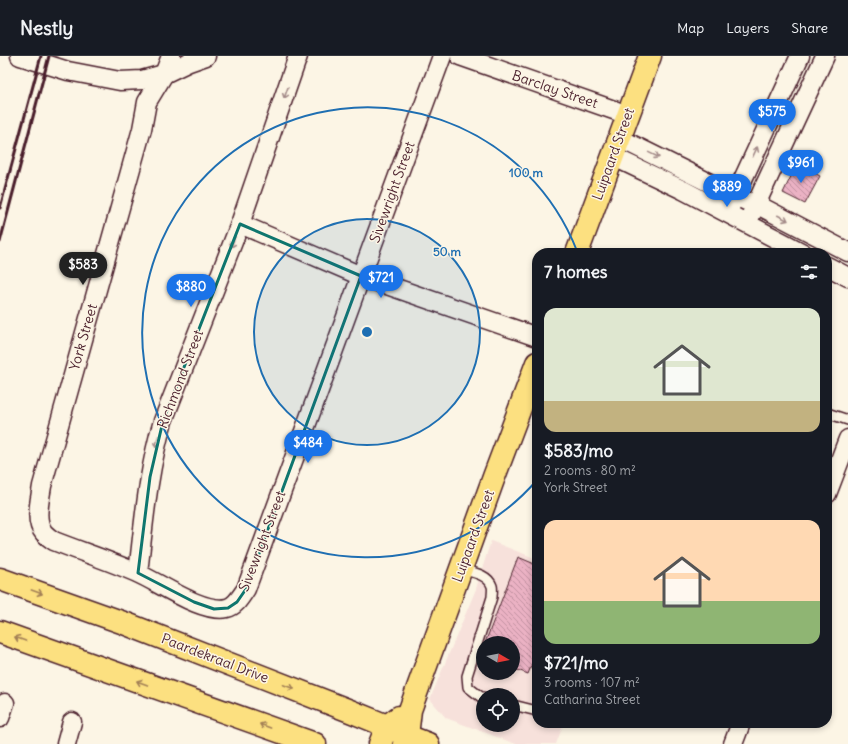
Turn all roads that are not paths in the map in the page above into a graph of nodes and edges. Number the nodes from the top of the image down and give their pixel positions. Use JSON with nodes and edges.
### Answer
{"nodes":[{"id":1,"x":20,"y":56,"type":"edge"},
{"id":2,"x":171,"y":56,"type":"edge"},
{"id":3,"x":206,"y":56,"type":"edge"},
{"id":4,"x":298,"y":56,"type":"edge"},
{"id":5,"x":442,"y":56,"type":"edge"},
{"id":6,"x":460,"y":56,"type":"edge"},
{"id":7,"x":650,"y":56,"type":"edge"},
{"id":8,"x":800,"y":56,"type":"edge"},
{"id":9,"x":825,"y":56,"type":"edge"},
{"id":10,"x":164,"y":74,"type":"junction"},
{"id":11,"x":628,"y":115,"type":"junction"},
{"id":12,"x":616,"y":147,"type":"junction"},
{"id":13,"x":736,"y":195,"type":"junction"},
{"id":14,"x":756,"y":204,"type":"junction"},
{"id":15,"x":728,"y":213,"type":"junction"},
{"id":16,"x":240,"y":224,"type":"junction"},
{"id":17,"x":747,"y":224,"type":"junction"},
{"id":18,"x":579,"y":248,"type":"edge"},
{"id":19,"x":793,"y":248,"type":"edge"},
{"id":20,"x":848,"y":252,"type":"edge"},
{"id":21,"x":832,"y":269,"type":"edge"},
{"id":22,"x":361,"y":276,"type":"junction"},
{"id":23,"x":848,"y":277,"type":"edge"},
{"id":24,"x":532,"y":335,"type":"edge"},
{"id":25,"x":532,"y":376,"type":"edge"},
{"id":26,"x":832,"y":415,"type":"edge"},
{"id":27,"x":848,"y":420,"type":"edge"},
{"id":28,"x":848,"y":439,"type":"edge"},
{"id":29,"x":832,"y":481,"type":"edge"},
{"id":30,"x":38,"y":511,"type":"joint"},
{"id":31,"x":461,"y":569,"type":"junction"},
{"id":32,"x":138,"y":573,"type":"junction"},
{"id":33,"x":0,"y":579,"type":"edge"},
{"id":34,"x":0,"y":632,"type":"edge"},
{"id":35,"x":476,"y":693,"type":"edge"},
{"id":36,"x":520,"y":707,"type":"edge"},
{"id":37,"x":410,"y":710,"type":"junction"},
{"id":38,"x":532,"y":710,"type":"edge"},
{"id":39,"x":72,"y":722,"type":"dead end"},
{"id":40,"x":739,"y":728,"type":"edge"},
{"id":41,"x":383,"y":735,"type":"edge"},
{"id":42,"x":406,"y":740,"type":"edge"},
{"id":43,"x":66,"y":744,"type":"edge"},
{"id":44,"x":315,"y":744,"type":"edge"},
{"id":45,"x":428,"y":744,"type":"edge"},
{"id":46,"x":733,"y":744,"type":"edge"}],
"edges":[{"from":1,"to":10,"type":"street"},
{"from":2,"to":10,"type":"street"},
{"from":3,"to":10,"type":"street"},
{"from":4,"to":16,"type":"street","name":"Richmond Street","one_way":true},
{"from":5,"to":22,"type":"street","name":"Sivewright Street"},
{"from":6,"to":11,"type":"street","name":"Barclay Street"},
{"from":7,"to":11,"type":"main road","name":"Luipaard Street"},
{"from":13,"to":8,"type":"street","one_way":true},
{"from":9,"to":14,"type":"street"},
{"from":10,"to":30,"type":"street","name":"York Street"},
{"from":11,"to":12,"type":"main road","name":"Luipaard Street"},
{"from":12,"to":13,"type":"street","one_way":true},
{"from":12,"to":15,"type":"street"},
{"from":12,"to":18,"type":"main road","name":"Luipaard Street"},
{"from":13,"to":14,"type":"street"},
{"from":13,"to":15,"type":"street"},
{"from":14,"to":17,"type":"street"},
{"from":14,"to":20,"type":"street","one_way":true},
{"from":15,"to":17,"type":"street"},
{"from":16,"to":22,"type":"street"},
{"from":16,"to":32,"type":"street","name":"Richmond Street","one_way":true},
{"from":17,"to":19,"type":"street"},
{"from":21,"to":23,"type":"street"},
{"from":22,"to":24,"type":"street"},
{"from":22,"to":32,"type":"street","name":"Sivewright Street"},
{"from":25,"to":31,"type":"main road","name":"Luipaard Street"},
{"from":26,"to":27,"type":"lane"},
{"from":28,"to":29,"type":"street"},
{"from":30,"to":32,"type":"street","name":"Sivewright Street"},
{"from":31,"to":35,"type":"lane"},
{"from":31,"to":37,"type":"main road","name":"Luipaard Street"},
{"from":33,"to":41,"type":"main road","name":"Paardekraal Drive","one_way":true},
{"from":44,"to":34,"type":"main road","one_way":true},
{"from":36,"to":38,"type":"lane"},
{"from":37,"to":41,"type":"main road"},
{"from":37,"to":42,"type":"main road","name":"Luipaard Street"},
{"from":39,"to":43,"type":"street"},
{"from":40,"to":46,"type":"street"},
{"from":41,"to":42,"type":"main road","name":"Paardekraal Drive"},
{"from":42,"to":45,"type":"main road","name":"Paardekraal Drive"}]}
